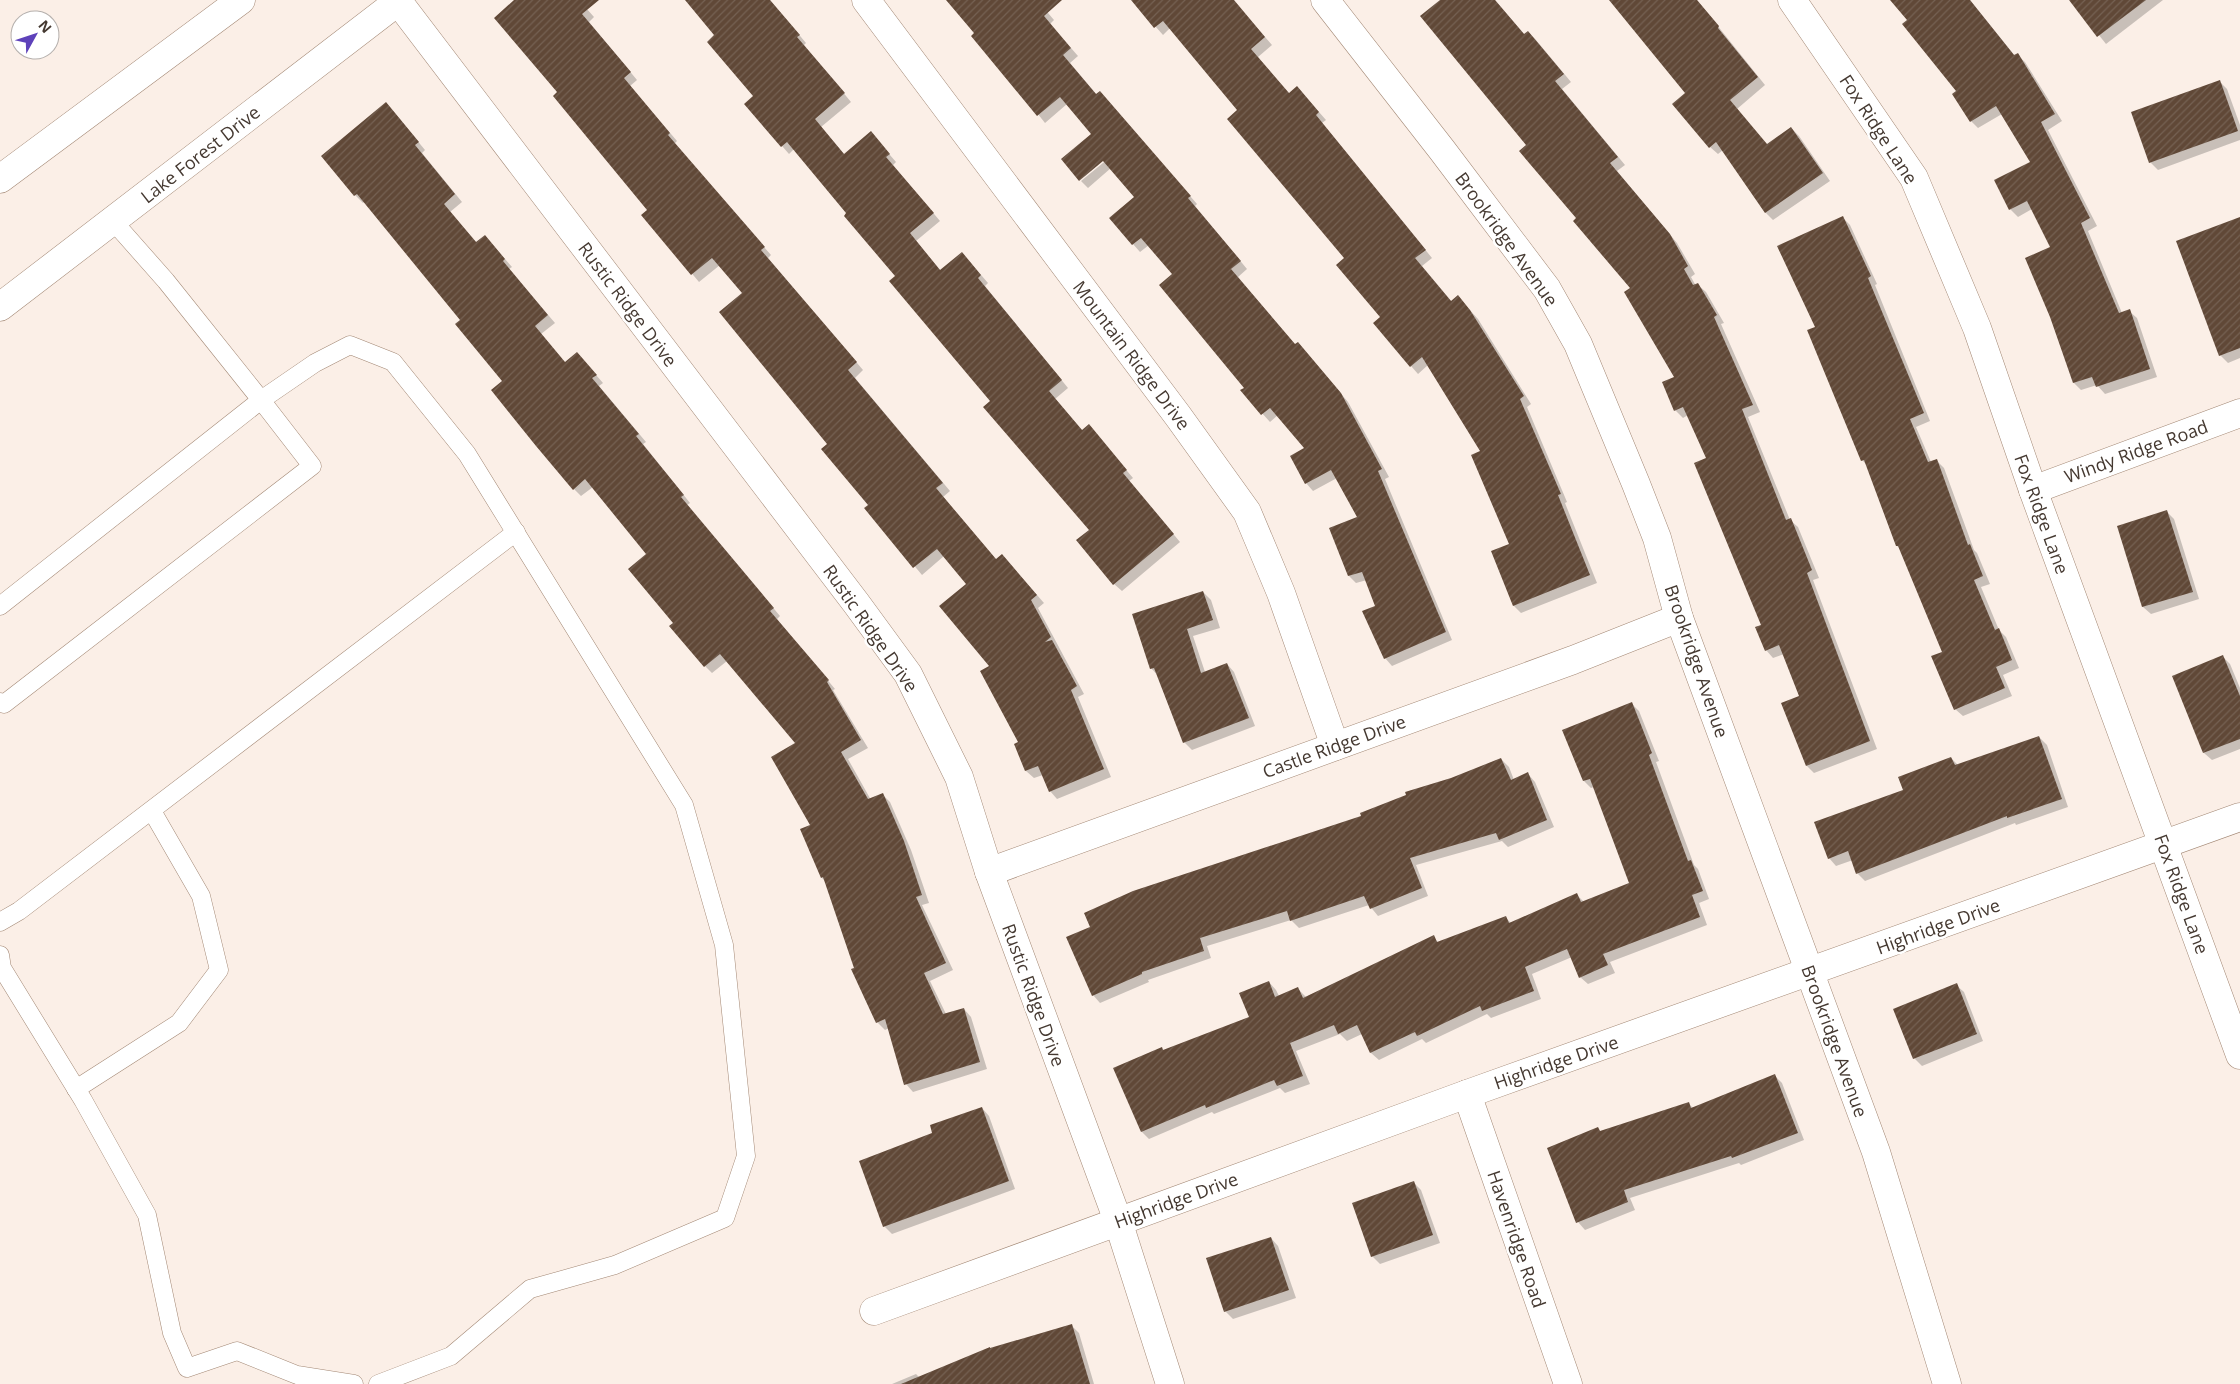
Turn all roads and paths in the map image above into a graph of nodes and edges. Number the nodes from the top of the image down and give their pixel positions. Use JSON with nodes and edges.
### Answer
{"nodes":[{"id":1,"x":241,"y":0,"type":"edge"},
{"id":2,"x":398,"y":0,"type":"edge"},
{"id":3,"x":866,"y":0,"type":"edge"},
{"id":4,"x":1325,"y":0,"type":"edge"},
{"id":5,"x":1792,"y":0,"type":"edge"},
{"id":6,"x":0,"y":179,"type":"edge"},
{"id":7,"x":114,"y":221,"type":"junction"},
{"id":8,"x":0,"y":307,"type":"edge"},
{"id":9,"x":261,"y":400,"type":"junction"},
{"id":10,"x":2240,"y":413,"type":"edge"},
{"id":11,"x":2033,"y":490,"type":"junction"},
{"id":12,"x":516,"y":532,"type":"junction"},
{"id":13,"x":0,"y":606,"type":"edge"},
{"id":14,"x":1679,"y":618,"type":"junction"},
{"id":15,"x":0,"y":702,"type":"edge"},
{"id":16,"x":1335,"y":746,"type":"junction"},
{"id":17,"x":152,"y":811,"type":"junction"},
{"id":18,"x":2240,"y":817,"type":"edge"},
{"id":19,"x":2164,"y":844,"type":"junction"},
{"id":20,"x":989,"y":872,"type":"junction"},
{"id":21,"x":0,"y":922,"type":"edge"},
{"id":22,"x":0,"y":955,"type":"edge"},
{"id":23,"x":1810,"y":972,"type":"junction"},
{"id":24,"x":2240,"y":1055,"type":"edge"},
{"id":25,"x":76,"y":1089,"type":"junction"},
{"id":26,"x":1467,"y":1094,"type":"junction"},
{"id":27,"x":1118,"y":1221,"type":"junction"},
{"id":28,"x":874,"y":1311,"type":"dead end"},
{"id":29,"x":354,"y":1384,"type":"edge"},
{"id":30,"x":378,"y":1384,"type":"edge"},
{"id":31,"x":1170,"y":1384,"type":"edge"},
{"id":32,"x":1568,"y":1384,"type":"edge"},
{"id":33,"x":1947,"y":1384,"type":"edge"}],
"edges":[{"from":1,"to":6,"type":"street"},
{"from":2,"to":7,"type":"street","name":"Lake Forest Drive"},
{"from":2,"to":20,"type":"street","name":"Rustic Ridge Drive"},
{"from":3,"to":16,"type":"street","name":"Mountain Ridge Drive"},
{"from":4,"to":14,"type":"street","name":"Brookridge Avenue"},
{"from":5,"to":11,"type":"street","name":"Fox Ridge Lane"},
{"from":7,"to":8,"type":"street","name":"Lake Forest Drive"},
{"from":7,"to":9,"type":"lane"},
{"from":9,"to":12,"type":"lane"},
{"from":9,"to":13,"type":"lane"},
{"from":9,"to":15,"type":"lane"},
{"from":10,"to":11,"type":"street","name":"Windy Ridge Road"},
{"from":11,"to":19,"type":"street","name":"Fox Ridge Lane"},
{"from":12,"to":17,"type":"lane"},
{"from":12,"to":30,"type":"lane"},
{"from":14,"to":16,"type":"street","name":"Castle Ridge Drive"},
{"from":14,"to":23,"type":"street","name":"Brookridge Avenue"},
{"from":16,"to":20,"type":"street","name":"Castle Ridge Drive"},
{"from":17,"to":21,"type":"lane"},
{"from":17,"to":25,"type":"lane"},
{"from":18,"to":19,"type":"street","name":"Highridge Drive"},
{"from":19,"to":23,"type":"street","name":"Highridge Drive"},
{"from":19,"to":24,"type":"street","name":"Fox Ridge Lane"},
{"from":20,"to":27,"type":"street","name":"Rustic Ridge Drive"},
{"from":22,"to":25,"type":"lane"},
{"from":23,"to":26,"type":"street","name":"Highridge Drive"},
{"from":23,"to":33,"type":"street","name":"Brookridge Avenue"},
{"from":25,"to":29,"type":"lane"},
{"from":26,"to":27,"type":"street","name":"Highridge Drive"},
{"from":26,"to":32,"type":"street","name":"Havenridge Road"},
{"from":27,"to":28,"type":"street","name":"Highridge Drive"},
{"from":27,"to":31,"type":"street","name":"Rustic Ridge Drive"}]}
